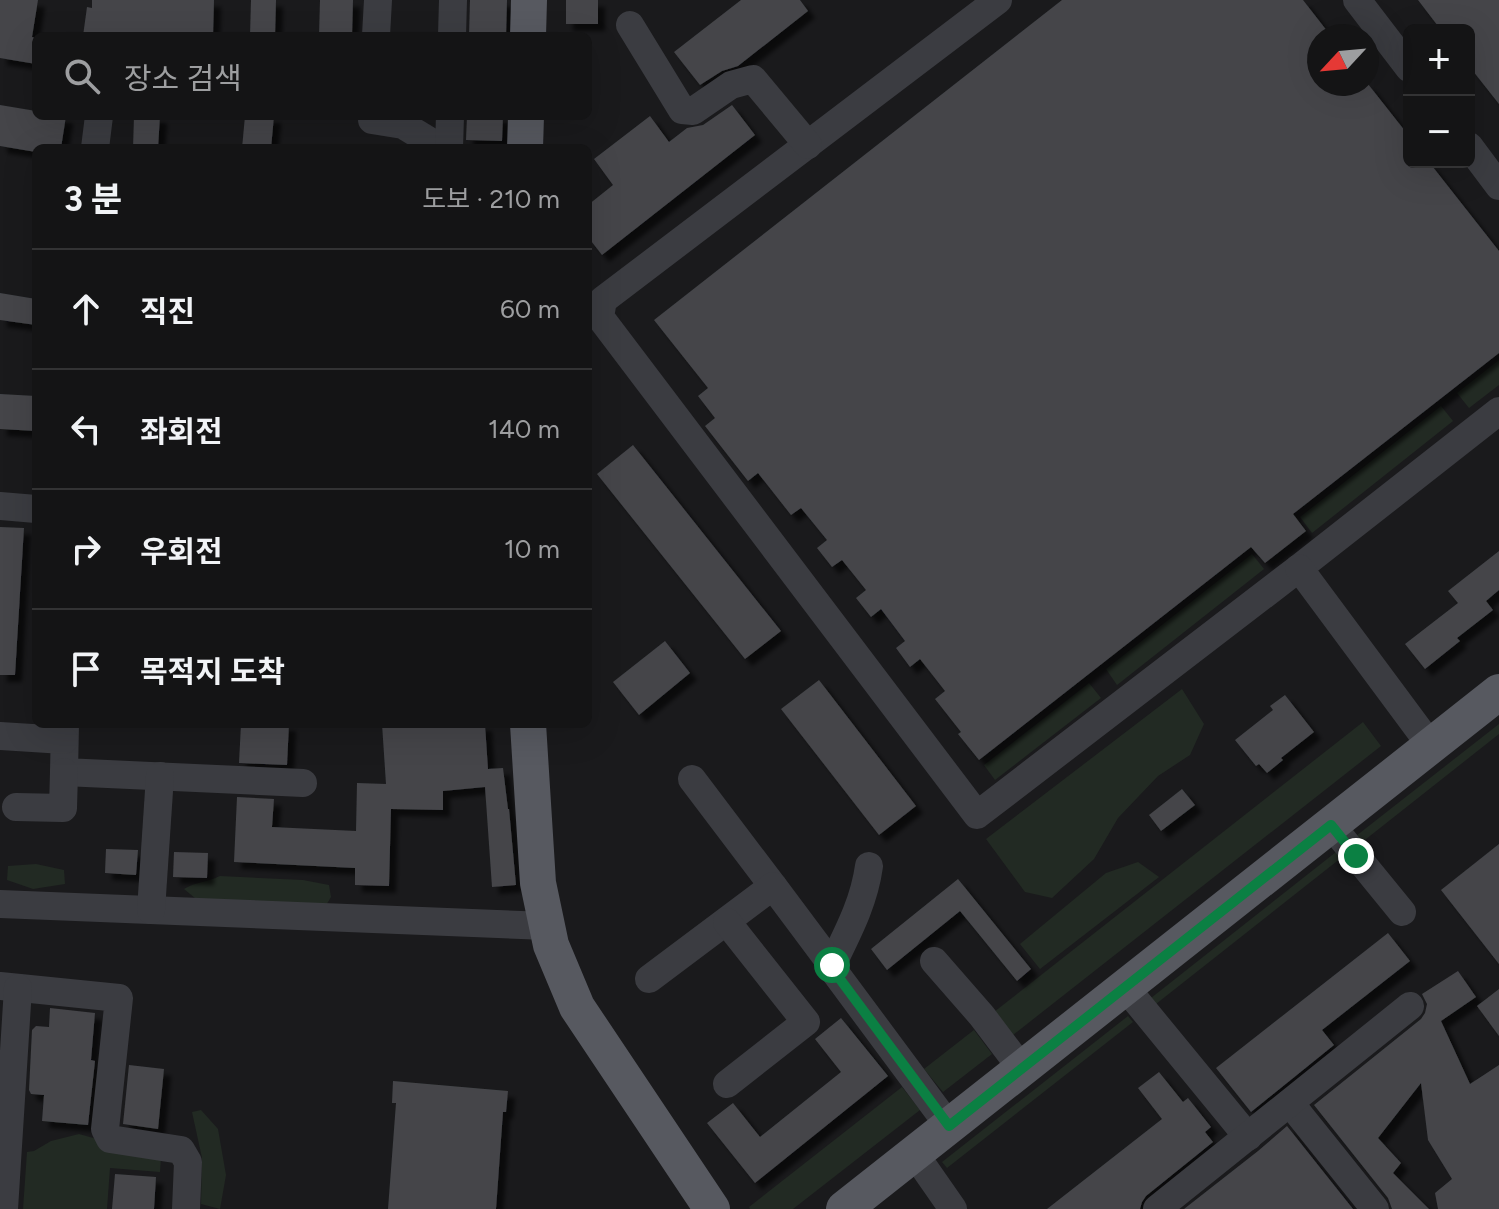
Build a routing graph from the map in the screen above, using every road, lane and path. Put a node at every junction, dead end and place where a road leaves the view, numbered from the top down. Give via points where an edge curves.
1 (378, 0) edge
2 (453, 0) edge
3 (529, 0) edge
4 (1357, 0) edge
5 (981, 5) edge
6 (630, 25) dead end
7 (376, 32) edge
8 (452, 32) edge
9 (528, 32) edge
10 (1403, 60) edge
11 (98, 120) edge
12 (372, 120) edge
13 (450, 120) edge
14 (526, 120) edge
15 (96, 144) edge
16 (434, 144) edge
17 (449, 144) edge
18 (525, 144) edge
19 (808, 145) junction
20 (1475, 154) edge
21 (1499, 186) edge
22 (1499, 411) edge
23 (0, 506) edge
24 (32, 509) edge
25 (1299, 568) junction
26 (1499, 692) edge
27 (528, 728) edge
28 (64, 732) edge
29 (0, 736) edge
30 (1431, 746) junction
31 (64, 772) junction
32 (160, 776) junction
33 (692, 779) dead end
34 (303, 783) dead end
35 (16, 807) dead end
36 (1331, 825) junction
37 (869, 866) dead end
38 (773, 886) junction
39 (0, 904) edge
40 (151, 910) junction
41 (1402, 912) dead end
42 (727, 922) junction
43 (547, 926) junction
44 (934, 961) dead end
45 (832, 965) junction
46 (649, 979) dead end
47 (9, 987) edge
48 (1125, 987) junction
49 (1410, 1006) dead end
50 (1022, 1069) junction
51 (727, 1084) dead end
52 (1290, 1103) junction
53 (949, 1126) junction
54 (4, 1131) edge
55 (1248, 1137) junction
56 (914, 1153) junction
57 (4, 1209) edge
58 (186, 1209) edge
59 (712, 1209) edge
60 (844, 1209) edge
61 (953, 1209) edge
62 (1157, 1209) edge
63 (1375, 1209) edge

1 - 7 street
2 - 8 street
3 - 9 main road
4 - 10 street
5 - 19 street
6 - 19 street via 682,110 693,111 731,85 753,79
11 - 15 street
12 - 16 street via 403,125
13 - 17 street
14 - 18 main road
19 - 25 street via 603,300 600,317 977,815
20 - 21 street
22 - 25 street
23 - 24 street
25 - 30 street
26 - 30 main road
27 - 43 main road via 538,883
28 - 29 street
28 - 31 street
30 - 36 main road
31 - 32 street
31 - 35 street via 63,808
32 - 34 street
32 - 40 street
33 - 38 street
36 - 41 street
36 - 48 main road
37 - 45 street via 866,888
38 - 42 street
38 - 45 street
39 - 40 street
40 - 43 street
42 - 46 street
42 - 51 street via 806,1022
43 - 59 main road via 577,1007
44 - 50 street
45 - 53 street
47 - 54 street
47 - 58 street via 119,998 105,1129 110,1139 181,1150 188,1162
48 - 50 main road
48 - 55 street
49 - 52 street
50 - 53 main road
52 - 55 street
52 - 63 street
53 - 56 main road
54 - 57 street
55 - 62 street
56 - 60 main road
56 - 61 street

